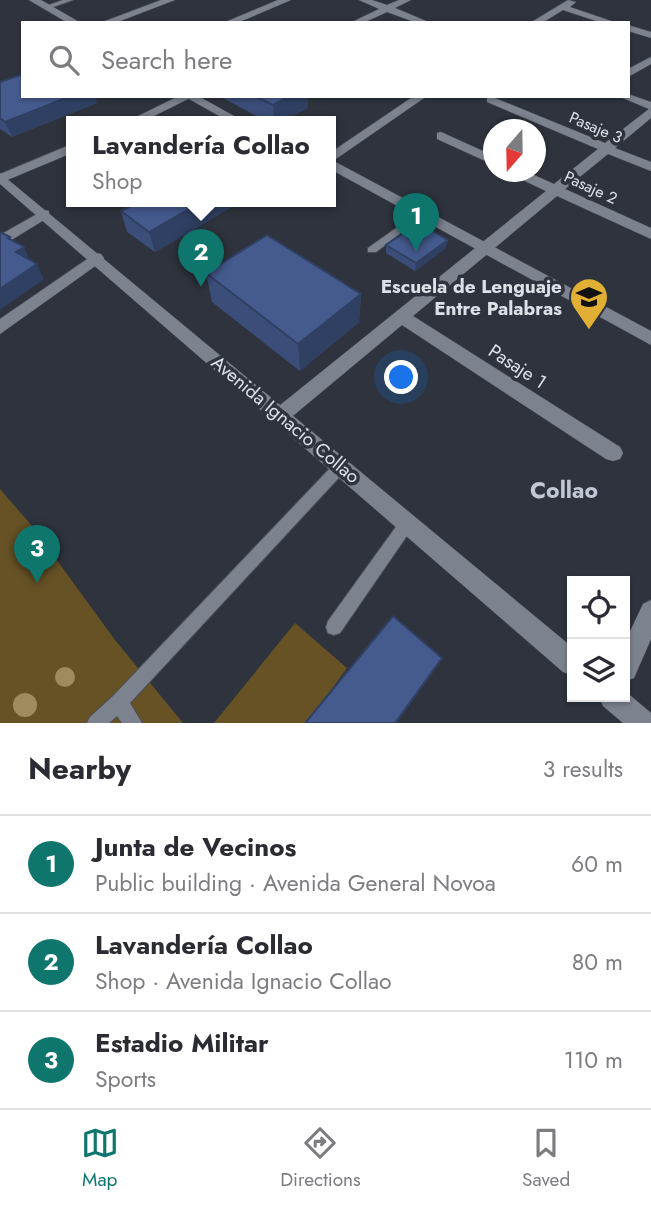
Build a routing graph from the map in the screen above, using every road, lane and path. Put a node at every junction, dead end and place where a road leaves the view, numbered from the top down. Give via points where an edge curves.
1 (34, 0) edge
2 (69, 0) edge
3 (170, 0) edge
4 (286, 0) edge
5 (365, 0) edge
6 (406, 0) edge
7 (573, 0) edge
8 (47, 7) junction
9 (562, 7) junction
10 (387, 8) junction
11 (72, 21) edge
12 (111, 21) edge
13 (233, 21) edge
14 (359, 21) edge
15 (421, 21) edge
16 (538, 21) edge
17 (606, 21) edge
18 (630, 29) edge
19 (651, 35) edge
20 (185, 98) edge
21 (193, 98) edge
22 (419, 98) edge
23 (630, 98) edge
24 (491, 100) dead end
25 (651, 106) edge
26 (651, 112) edge
27 (145, 116) edge
28 (227, 116) edge
29 (441, 136) dead end
30 (606, 148) junction
31 (66, 151) edge
32 (483, 156) edge
33 (336, 157) edge
34 (336, 164) edge
35 (651, 167) edge
36 (1, 178) edge
37 (539, 182) edge
38 (555, 189) junction
39 (423, 212) junction
40 (44, 214) junction
41 (651, 234) edge
42 (0, 242) edge
43 (484, 246) junction
44 (372, 250) dead end
45 (96, 258) junction
46 (400, 316) junction
47 (0, 328) edge
48 (651, 339) edge
49 (281, 415) junction
50 (613, 453) dead end
51 (341, 466) junction
52 (408, 522) junction
53 (651, 612) edge
54 (334, 627) dead end
55 (630, 657) edge
56 (567, 659) edge
57 (118, 702) junction
58 (618, 702) edge
59 (96, 723) edge
60 (133, 723) edge
61 (643, 723) edge

1 - 8 street
2 - 8 lane
3 - 12 street
4 - 13 street
5 - 10 street
6 - 10 street
7 - 9 street
8 - 11 street
9 - 16 street
9 - 17 street
10 - 14 street
10 - 15 street
18 - 19 street
20 - 27 street
21 - 28 street
22 - 33 street
23 - 25 street
24 - 30 street, Pasaje 3
26 - 30 street
29 - 32 street
30 - 35 street, Pasaje 3
30 - 38 street
31 - 36 street
34 - 39 street
36 - 40 street, Avenida Ignacio Collao
37 - 38 street, Pasaje 2
38 - 41 street, Pasaje 2
38 - 43 street
39 - 43 street
39 - 44 lane
40 - 42 street
40 - 45 street, Avenida Ignacio Collao
43 - 46 street
43 - 48 street
45 - 47 street
45 - 49 street, Avenida Ignacio Collao
46 - 49 street
46 - 50 street, Pasaje 1
49 - 51 street, Avenida Ignacio Collao
51 - 52 street, Avenida Ignacio Collao
51 - 57 lane
52 - 54 lane
52 - 56 street, Avenida Ignacio Collao
53 - 55 street
57 - 59 lane
57 - 60 lane
58 - 61 street

